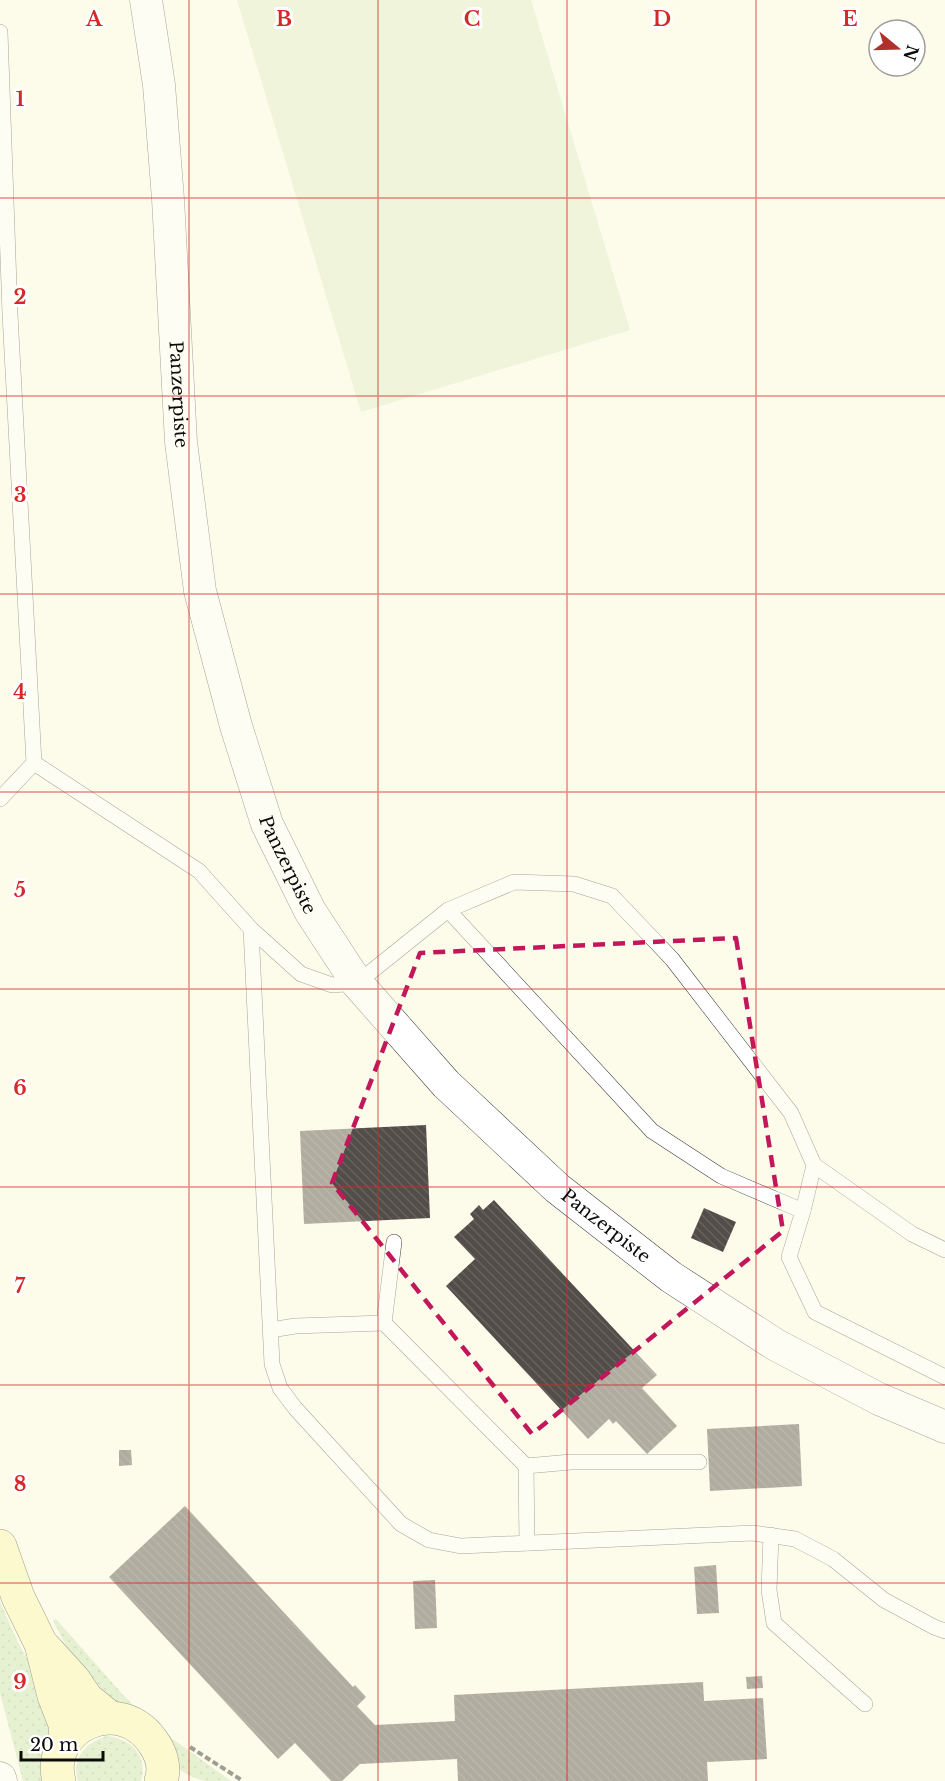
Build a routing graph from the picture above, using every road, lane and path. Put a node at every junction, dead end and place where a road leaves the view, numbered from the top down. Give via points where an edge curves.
1 (146, 0) edge
2 (0, 32) edge
3 (7, 391) edge
4 (34, 763) junction
5 (0, 799) edge
6 (448, 910) junction
7 (251, 929) junction
8 (357, 983) junction
9 (814, 1165) junction
10 (802, 1211) junction
11 (394, 1242) dead end
12 (945, 1250) edge
13 (384, 1323) junction
14 (271, 1330) junction
15 (945, 1377) edge
16 (945, 1427) edge
17 (699, 1462) dead end
18 (526, 1466) junction
19 (771, 1535) junction
20 (527, 1543) junction
21 (0, 1546) edge
22 (945, 1631) edge
23 (41, 1644) junction
24 (866, 1704) dead end
25 (109, 1717) junction
26 (66, 1742) junction
27 (173, 1767) edge
28 (59, 1781) edge
29 (243, 1781) edge

1 - 8 street, Panzerpiste via 166,165 181,442 200,591 267,824 310,911
2 - 3 lane
3 - 4 lane
4 - 5 lane
4 - 7 lane via 199,871
6 - 8 lane
6 - 9 lane via 514,882 574,884 612,896 672,960 791,1113
6 - 10 lane via 652,1131 721,1176
7 - 8 lane via 301,974 332,985
7 - 14 lane
8 - 16 street, Panzerpiste via 446,1084 557,1188 671,1277 776,1345 879,1399
9 - 10 lane
9 - 12 lane via 912,1234
10 - 15 lane via 789,1257 815,1312
11 - 13 lane
13 - 14 lane
13 - 18 lane
14 - 20 lane via 272,1364 280,1388 401,1524 429,1540 461,1546
17 - 18 lane
18 - 20 lane
19 - 20 lane
19 - 22 lane via 795,1539 833,1558 884,1600
19 - 24 lane via 769,1590 774,1623
21 - 23 main road via 18,1597
23 - 25 main road via 87,1699
23 - 26 main road via 65,1724
25 - 26 main road via 81,1727
25 - 27 main road via 127,1720 142,1729
26 - 28 main road via 59,1758
27 - 29 path

